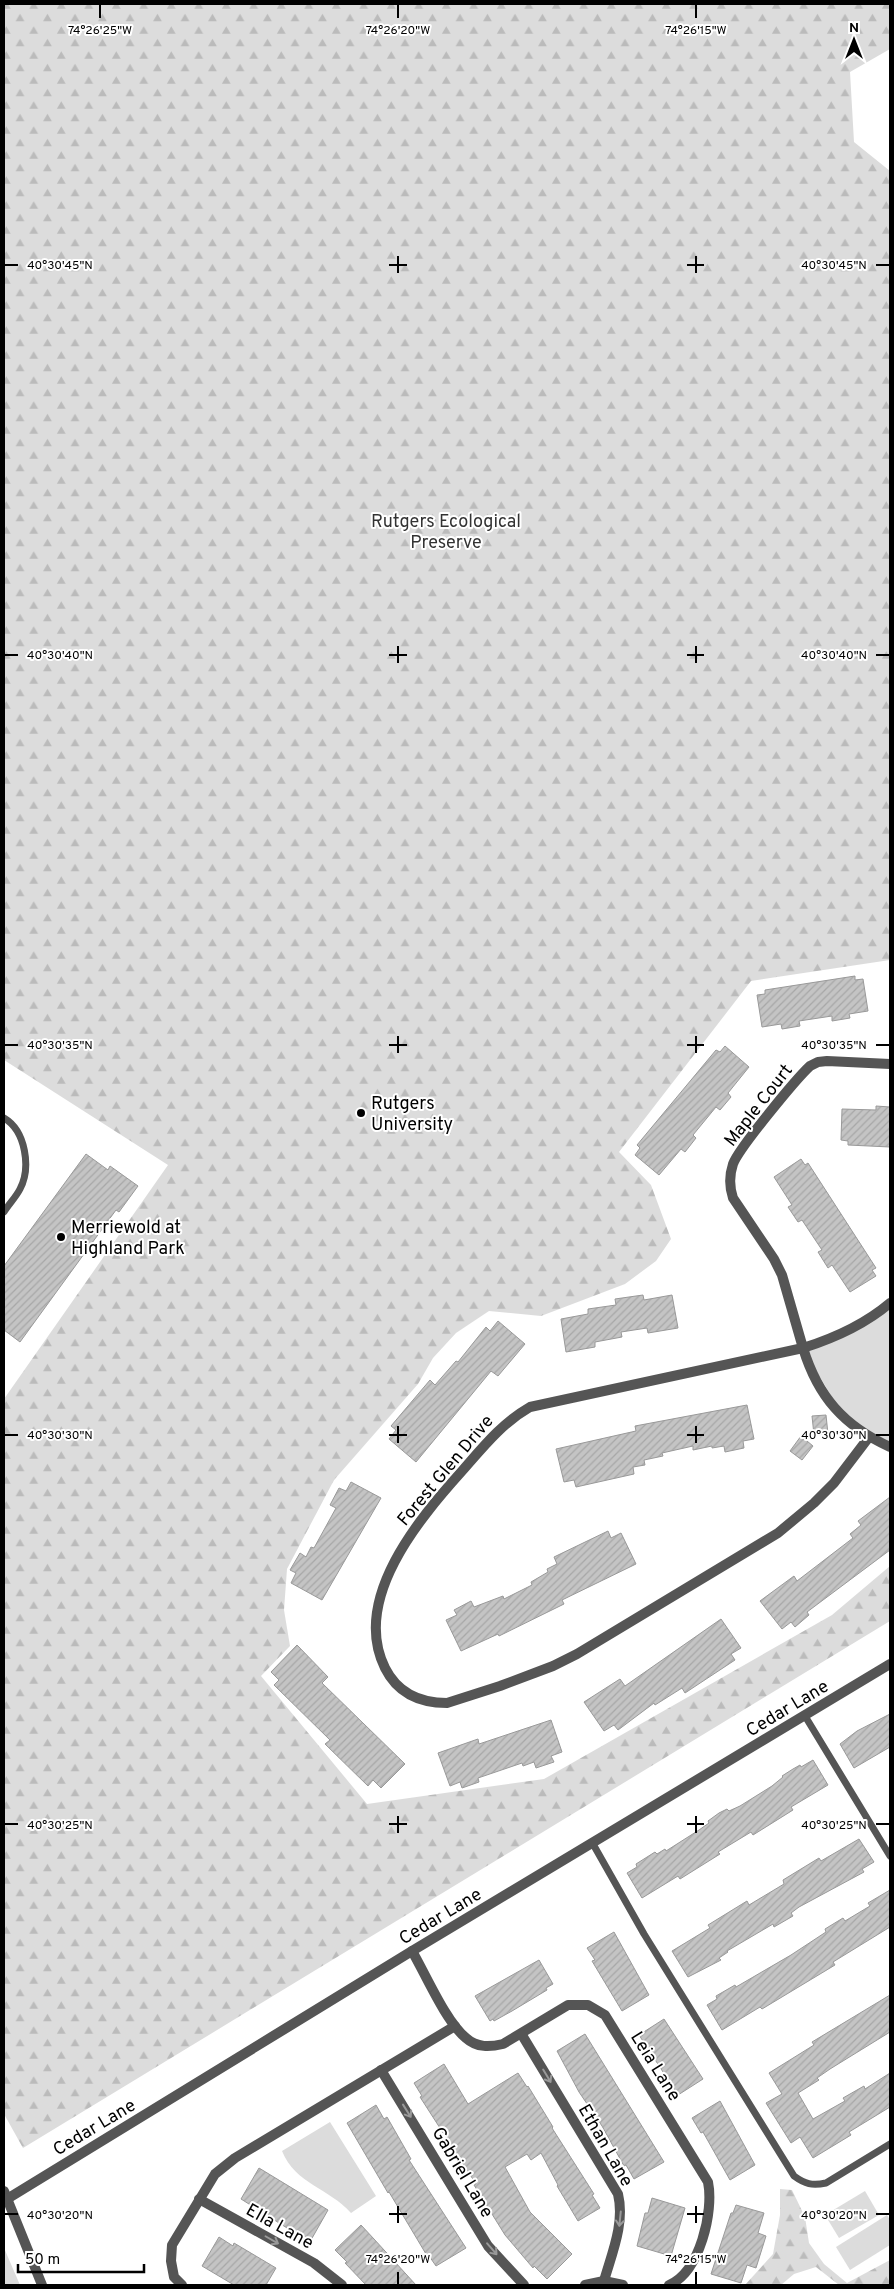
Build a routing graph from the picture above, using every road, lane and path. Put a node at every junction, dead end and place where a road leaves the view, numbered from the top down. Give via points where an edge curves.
1 (890, 1064) edge
2 (4, 1118) edge
3 (4, 1212) edge
4 (890, 1303) edge
5 (803, 1348) junction
6 (869, 1437) junction
7 (890, 1448) edge
8 (890, 1664) edge
9 (805, 1716) junction
10 (593, 1844) junction
11 (890, 1856) edge
12 (412, 1951) junction
13 (455, 2026) junction
14 (522, 2035) junction
15 (381, 2070) junction
16 (890, 2144) edge
17 (5, 2198) edge
18 (199, 2199) junction
19 (604, 2281) junction
20 (42, 2285) edge
21 (182, 2285) edge
22 (342, 2285) edge
23 (524, 2285) edge
24 (585, 2285) edge
25 (623, 2285) edge
26 (669, 2285) edge

1 - 5 street, Maple Court via 827,1061 810,1066 734,1163 729,1186 733,1198 782,1275
2 - 3 lane via 18,1132 24,1150 25,1170 20,1189
4 - 5 street, Forest Glen Drive via 850,1330
5 - 6 street via 808,1365 830,1402 846,1421
5 - 6 street, Forest Glen Drive via 534,1406 513,1416 421,1519 397,1558 382,1593 376,1628 381,1659 388,1673 409,1695 447,1703 553,1666 773,1537 834,1483
6 - 7 street
8 - 9 street, Cedar Lane
9 - 10 street, Cedar Lane
9 - 11 lane
10 - 12 street, Cedar Lane
10 - 16 lane via 649,1942 794,2176 804,2183 826,2183
12 - 13 street, Leia Lane
12 - 17 street, Cedar Lane
13 - 14 street, Leia Lane via 467,2039 491,2047
13 - 15 street
14 -> 19 street, Ethan Lane via 618,2194 620,2221
14 - 26 street, Leia Lane via 568,2006 582,2004 598,2009 605,2015 693,2156 708,2182 710,2209 698,2253 686,2272
15 - 18 street via 235,2158 216,2174
15 -> 23 street, Gabriel Lane via 488,2246
17 - 20 street
18 - 21 street via 172,2245 174,2277
18 -> 22 street, Ella Lane via 314,2263
19 - 24 street
19 - 25 street

